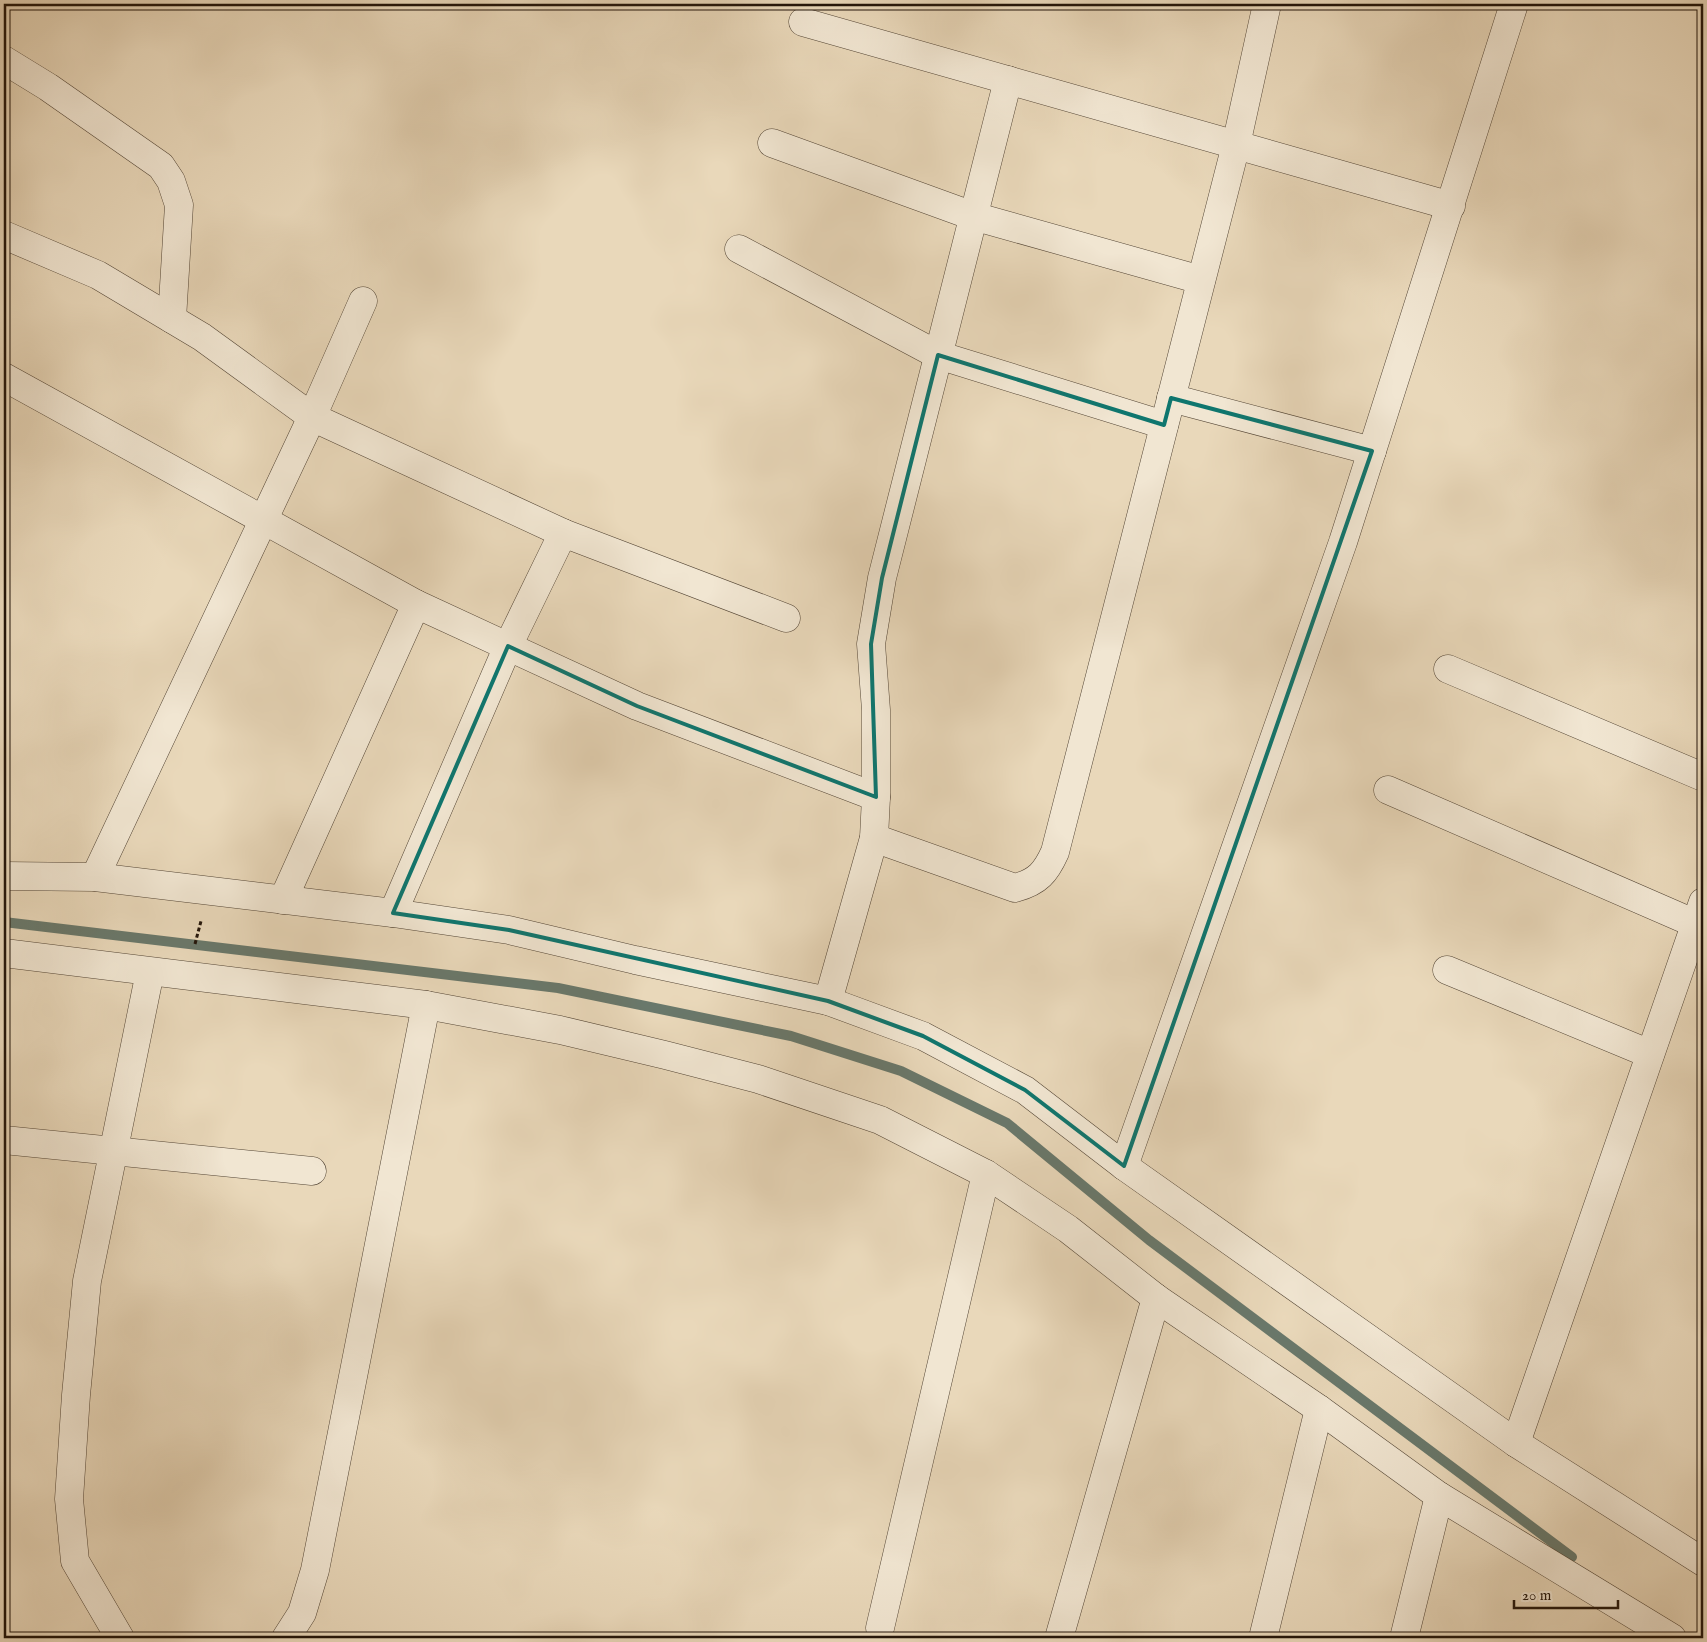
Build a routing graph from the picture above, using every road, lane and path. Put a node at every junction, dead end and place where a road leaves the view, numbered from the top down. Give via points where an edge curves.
1 (1267, 4) edge
2 (1514, 4) edge
3 (803, 22) dead end
4 (4, 60) edge
5 (1008, 80) junction
6 (772, 143) dead end
7 (1236, 145) junction
8 (1451, 206) junction
9 (973, 216) junction
10 (4, 235) edge
11 (739, 249) dead end
12 (1201, 280) junction
13 (363, 301) dead end
14 (172, 319) junction
15 (938, 355) junction
16 (4, 377) edge
17 (1171, 398) junction
18 (312, 417) junction
19 (1164, 425) junction
20 (1372, 451) junction
21 (262, 519) junction
22 (563, 534) junction
23 (416, 604) junction
24 (786, 618) dead end
25 (508, 646) junction
26 (1448, 669) dead end
27 (1703, 777) edge
28 (1388, 790) dead end
29 (876, 797) junction
30 (874, 838) junction
31 (4, 876) edge
32 (95, 877) junction
33 (283, 900) junction
34 (394, 913) junction
35 (1699, 913) edge
36 (203, 915) dead end
37 (194, 952) dead end
38 (4, 953) edge
39 (1446, 970) dead end
40 (150, 972) junction
41 (828, 1001) junction
42 (426, 1004) junction
43 (1650, 1054) junction
44 (4, 1140) edge
45 (114, 1151) junction
46 (1124, 1166) junction
47 (312, 1171) dead end
48 (986, 1174) junction
49 (1156, 1298) junction
50 (1319, 1409) junction
51 (1516, 1443) junction
52 (1439, 1496) junction
53 (1703, 1562) edge
54 (880, 1628) dead end
55 (120, 1638) edge
56 (286, 1638) edge
57 (1060, 1638) edge
58 (1263, 1638) edge
59 (1404, 1638) edge
60 (1672, 1638) edge

1 - 7 street
2 - 8 street
3 - 5 street
4 - 14 street via 160,166 171,181 179,205
5 - 7 street
5 - 9 street
6 - 9 street
7 - 8 street
7 - 12 street
8 - 20 street
9 - 12 street
9 - 15 street
10 - 14 street via 98,275
11 - 15 street
12 - 17 street
13 - 18 street
14 - 18 street via 202,336
15 - 19 street
15 - 29 street via 882,578 871,644 876,710
16 - 21 street
17 - 19 street
17 - 20 street
18 - 21 street
18 - 22 street
19 - 30 street via 1055,852 1048,866 1027,885 1015,888
20 - 46 street
21 - 23 street
21 - 32 street
22 - 24 street
22 - 25 street
23 - 25 street
23 - 33 street
25 - 29 street via 637,706
25 - 34 street
26 - 27 street
28 - 35 street
29 - 30 street
30 - 41 street
31 - 32 street
32 - 33 street
33 - 34 street
34 - 41 street via 509,930
35 - 43 street
36 - 37 path
38 - 40 street
39 - 43 street
40 - 42 street
40 - 45 street
41 - 46 street via 923,1036 1025,1090
42 - 48 street via 560,1030 758,1079 880,1120
42 - 56 street via 315,1570 302,1613
43 - 51 street
44 - 45 street
45 - 47 street
45 - 55 street via 87,1281 69,1499 75,1561
46 - 51 street
48 - 49 street via 1068,1229
48 - 54 street
49 - 50 street
49 - 57 street
50 - 52 street
50 - 58 street
51 - 53 street
52 - 59 street
52 - 60 street

